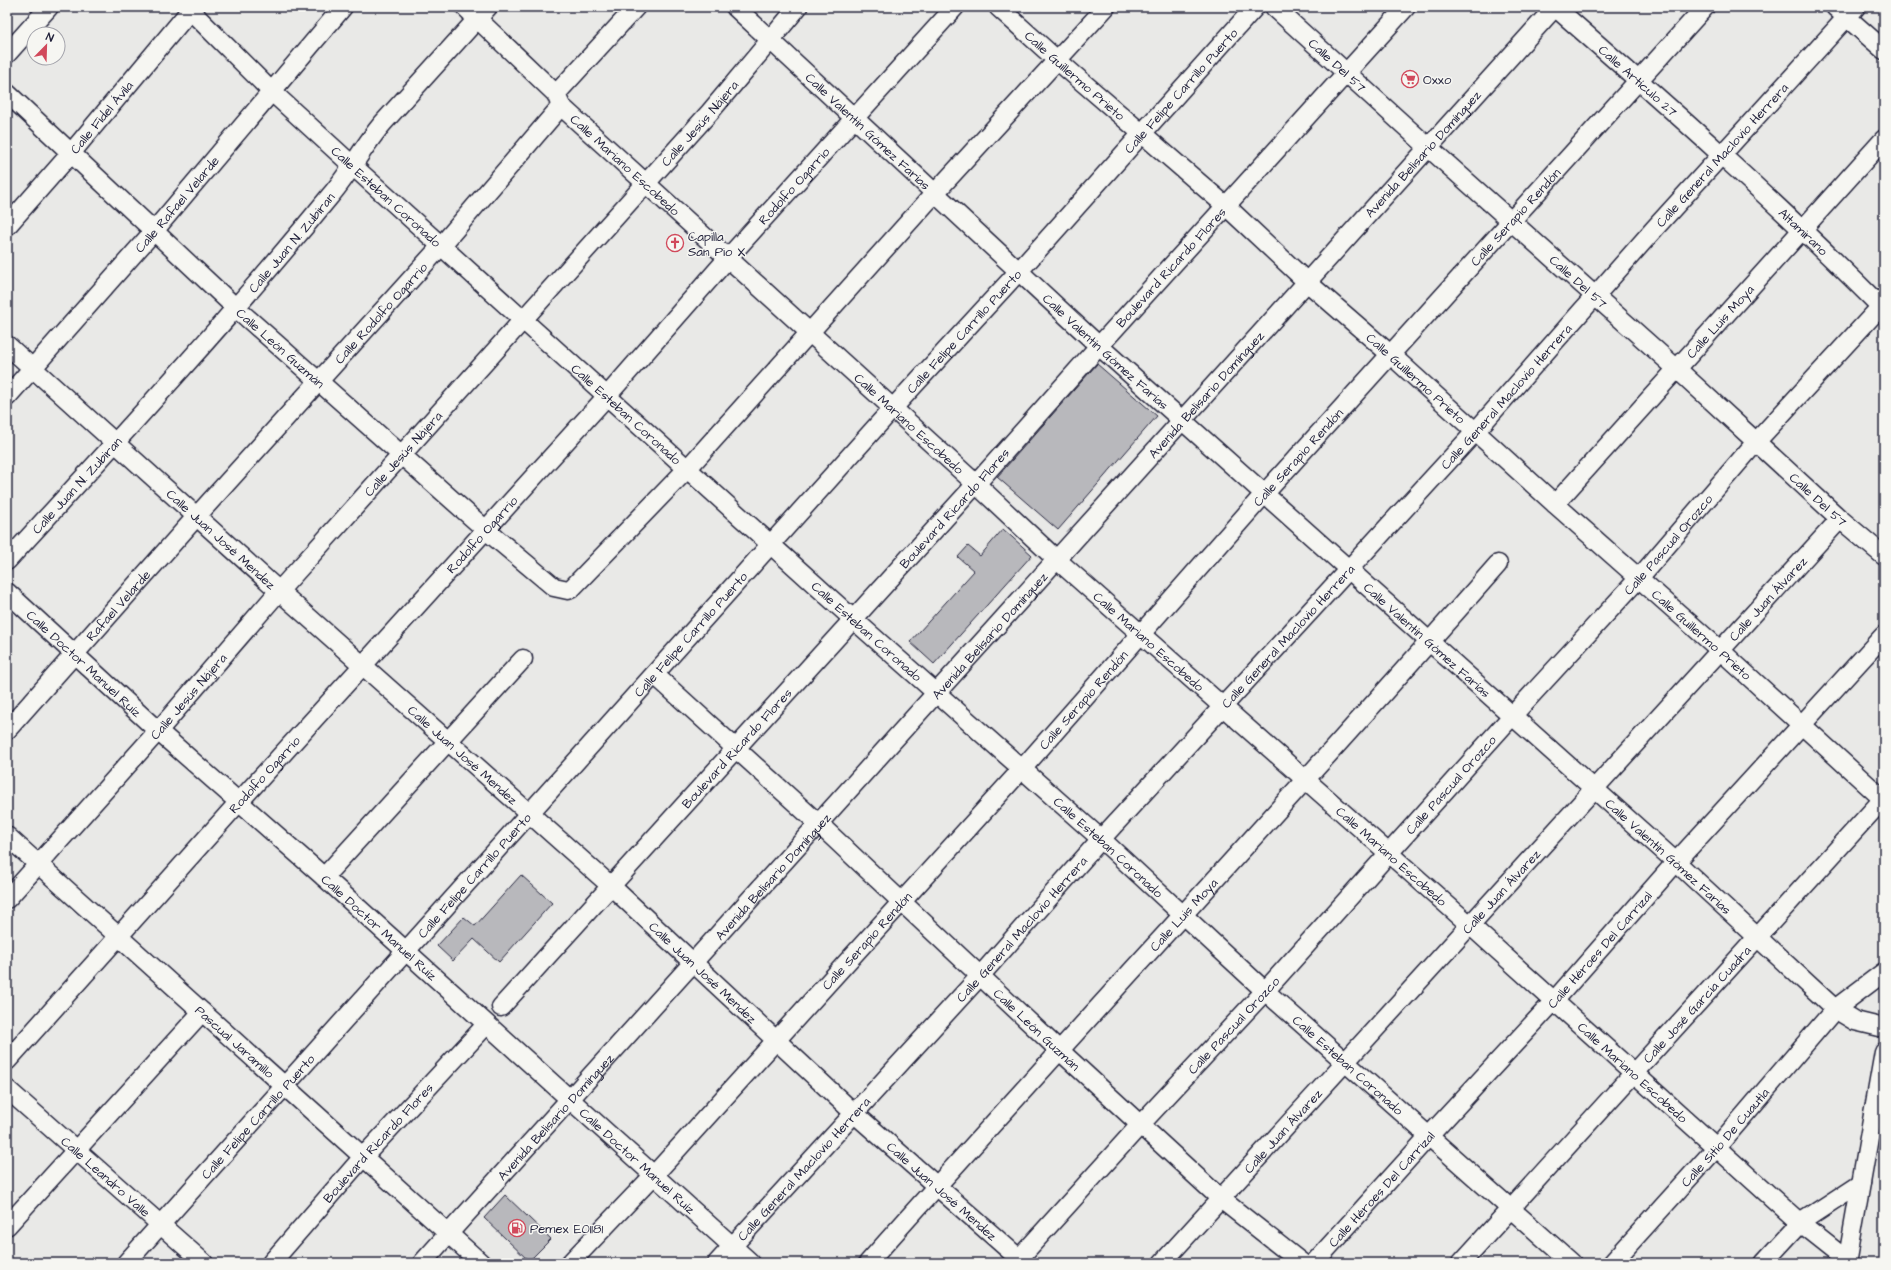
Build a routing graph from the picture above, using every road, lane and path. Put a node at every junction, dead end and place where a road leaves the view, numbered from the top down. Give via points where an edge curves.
1 (49, 7) edge
2 (343, 7) edge
3 (636, 7) edge
4 (735, 7) edge
5 (798, 7) edge
6 (955, 7) edge
7 (998, 7) edge
8 (1106, 7) edge
9 (1255, 7) edge
10 (1274, 7) edge
11 (1406, 7) edge
12 (1555, 7) edge
13 (1705, 7) edge
14 (190, 8) edge
15 (1846, 10) edge
16 (477, 11) edge
17 (770, 40) junction
18 (1884, 50) edge
19 (7, 54) edge
20 (1058, 61) junction
21 (1346, 72) junction
22 (1639, 80) junction
23 (271, 91) junction
24 (7, 93) edge
25 (558, 100) junction
26 (855, 120) junction
27 (1141, 133) junction
28 (1884, 139) edge
29 (1428, 147) junction
30 (72, 152) junction
31 (1721, 156) junction
32 (353, 166) junction
33 (646, 183) junction
34 (934, 194) junction
35 (1226, 206) junction
36 (1511, 221) junction
37 (7, 226) edge
38 (1803, 230) junction
39 (154, 231) junction
40 (441, 246) junction
41 (728, 258) junction
42 (1019, 271) junction
43 (1307, 282) junction
44 (1594, 296) junction
45 (1883, 307) edge
46 (236, 308) junction
47 (524, 320) junction
48 (811, 333) junction
49 (7, 345) edge
50 (1099, 346) junction
51 (1390, 354) junction
52 (32, 368) junction
53 (1677, 369) junction
54 (318, 381) junction
55 (607, 396) junction
56 (7, 397) edge
57 (893, 408) junction
58 (1183, 421) junction
59 (1475, 432) junction
60 (1756, 442) junction
61 (115, 443) junction
62 (402, 454) junction
63 (688, 468) junction
64 (976, 484) junction
65 (1265, 494) junction
66 (1555, 504) junction
67 (196, 517) junction
68 (1840, 519) junction
69 (486, 530) junction
70 (771, 544) junction
71 (1884, 556) edge
72 (1056, 560) junction
73 (7, 561) edge
74 (1498, 564) dead end
75 (1349, 569) junction
76 (1639, 578) junction
77 (279, 591) junction
78 (7, 592) edge
79 (853, 619) junction
80 (1140, 634) junction
81 (1884, 635) edge
82 (1430, 641) junction
83 (1721, 651) junction
84 (74, 654) junction
85 (523, 659) dead end
86 (364, 666) junction
87 (655, 675) junction
88 (938, 693) junction
89 (1224, 706) junction
90 (1512, 716) junction
91 (1802, 724) junction
92 (7, 730) edge
93 (158, 731) junction
94 (447, 741) junction
95 (736, 748) junction
96 (1022, 769) junction
97 (1305, 779) junction
98 (1593, 789) junction
99 (1883, 799) edge
100 (238, 803) junction
101 (529, 814) junction
102 (820, 825) junction
103 (7, 836) edge
104 (1101, 839) junction
105 (1388, 854) junction
106 (1676, 862) junction
107 (38, 864) junction
108 (324, 877) junction
109 (611, 886) junction
110 (7, 899) edge
111 (901, 901) junction
112 (1184, 915) junction
113 (1471, 926) junction
114 (117, 936) junction
115 (1756, 937) junction
116 (406, 951) junction
117 (693, 964) junction
118 (1884, 972) edge
119 (980, 976) junction
120 (1265, 991) junction
121 (1554, 1001) junction
122 (501, 1007) dead end
123 (1835, 1010) junction
124 (202, 1012) junction
125 (486, 1024) junction
126 (1884, 1028) edge
127 (775, 1041) junction
128 (1059, 1050) junction
129 (1884, 1052) edge
130 (7, 1061) edge
131 (1346, 1063) junction
132 (1633, 1074) junction
133 (285, 1086) junction
134 (7, 1089) edge
135 (572, 1100) junction
136 (1879, 1112) edge
137 (855, 1114) junction
138 (1140, 1125) junction
139 (1428, 1136) junction
140 (1716, 1148) junction
141 (76, 1150) junction
142 (364, 1157) junction
143 (654, 1175) junction
144 (1861, 1183) junction
145 (936, 1186) junction
146 (1221, 1199) junction
147 (1512, 1208) junction
148 (1800, 1223) junction
149 (160, 1224) junction
150 (7, 1226) edge
151 (448, 1234) junction
152 (732, 1246) junction
153 (1019, 1261) edge
154 (1848, 1262) edge
155 (126, 1263) edge
156 (204, 1263) edge
157 (271, 1263) edge
158 (422, 1263) edge
159 (481, 1263) edge
160 (570, 1263) edge
161 (717, 1263) edge
162 (751, 1263) edge
163 (868, 1263) edge
164 (1162, 1263) edge
165 (1302, 1263) edge
166 (1314, 1263) edge
167 (1461, 1263) edge
168 (1572, 1263) edge
169 (1612, 1263) edge
170 (1763, 1263) edge

1 - 19 street
2 - 23 street, Calle Rafael Velarde
3 - 25 street, Calle Rodolfo Ogarrio
4 - 17 street, Calle Valentín Gómez Farías
5 - 17 street, Calle Jesús Nájera
6 - 26 street, Rodolfo Ogarrio
7 - 20 street, Calle Guillermo Prieto
8 - 20 street
9 - 27 street, Calle Felipe Carrillo Puerto
10 - 21 street, Calle Del 57
11 - 21 street, Boulevard Ricardo Flores
12 - 22 street, Calle Artículo 27
12 - 29 street, Avenida Belisario Domínguez
13 - 22 street, Calle Serapio Rendón
14 - 23 street, Calle Esteban Coronado
14 - 30 street, Calle Fidel Ávila
15 - 18 street
15 - 31 street, Calle General Maclovio Herrera
16 - 25 street, Calle Mariano Escobedo
16 - 32 street, Calle Juan N. Zubiran via 368,141
17 - 26 street, Calle Valentín Gómez Farías
17 - 33 street, Calle Jesús Nájera
20 - 27 street, Calle Guillermo Prieto
20 - 34 street
21 - 29 street, Calle Del 57
21 - 35 street, Boulevard Ricardo Flores
22 - 31 street, Calle Artículo 27
22 - 36 street, Calle Serapio Rendón
23 - 32 street, Calle Esteban Coronado
23 - 39 street, Calle Rafael Velarde
24 - 30 street, Calle León Guzmán
25 - 33 street, Calle Mariano Escobedo
25 - 40 street, Calle Rodolfo Ogarrio
26 - 34 street, Calle Valentín Gómez Farías
26 - 41 street, Rodolfo Ogarrio
27 - 35 street, Calle Guillermo Prieto
27 - 42 street, Calle Felipe Carrillo Puerto
28 - 38 street, Calle Luis Moya
29 - 36 street, Calle Del 57
29 - 43 street, Avenida Belisario Domínguez
30 - 37 street, Calle Fidel Ávila
30 - 39 street, Calle León Guzmán
31 - 38 street, Altamirano
31 - 44 street, Calle General Maclovio Herrera
32 - 40 street, Calle Esteban Coronado
32 - 46 street, Calle Juan N. Zubiran via 331,196
33 - 41 street, Calle Mariano Escobedo
33 - 47 street, Calle Jesús Nájera
34 - 42 street, Calle Valentín Gómez Farías
34 - 48 street
35 - 43 street, Calle Guillermo Prieto
35 - 50 street, Boulevard Ricardo Flores
36 - 44 street, Calle Del 57
36 - 51 street, Calle Serapio Rendón
38 - 45 street, Altamirano
38 - 53 street, Calle Luis Moya
39 - 46 street, Calle León Guzmán
39 - 52 street, Calle Rafael Velarde
40 - 47 street, Calle Esteban Coronado
40 - 54 street, Calle Rodolfo Ogarrio
41 - 48 street, Calle Mariano Escobedo
41 - 55 street, Rodolfo Ogarrio
42 - 50 street, Calle Valentín Gómez Farías
42 - 57 street, Calle Felipe Carrillo Puerto
43 - 51 street, Calle Guillermo Prieto
43 - 58 street, Avenida Belisario Domínguez
44 - 53 street, Calle Del 57
44 - 59 street, Calle General Maclovio Herrera
45 - 60 street, Calle Pascual Orozco
46 - 54 street, Calle León Guzmán
46 - 61 street, Calle Juan N. Zubiran
47 - 55 street, Calle Esteban Coronado
47 - 62 street, Calle Jesús Nájera
48 - 57 street, Calle Mariano Escobedo
48 - 63 street
49 - 52 street, Calle Juan José Mendez
50 - 58 street, Calle Valentín Gómez Farías
50 - 64 street, Boulevard Ricardo Flores
51 - 59 street, Calle Guillermo Prieto
51 - 65 street, Calle Serapio Rendón
52 - 56 street, Calle Rafael Velarde
52 - 61 street, Calle Juan José Mendez
53 - 60 street, Calle Del 57
53 - 66 street, Calle Luis Moya
54 - 62 street, Calle León Guzmán
54 - 67 street, Calle Rodolfo Ogarrio
55 - 63 street, Calle Esteban Coronado
55 - 69 street, Rodolfo Ogarrio
57 - 64 street, Calle Mariano Escobedo
57 - 70 street, Calle Felipe Carrillo Puerto
58 - 65 street, Calle Valentín Gómez Farías
58 - 72 street, Avenida Belisario Domínguez
59 - 66 street, Calle Guillermo Prieto
59 - 75 street, Calle General Maclovio Herrera
60 - 68 street, Calle Del 57
60 - 76 street, Calle Pascual Orozco
61 - 67 street, Calle Juan José Mendez
61 - 73 street, Calle Juan N. Zubiran
62 - 69 street, Calle León Guzmán
62 - 77 street, Calle Jesús Nájera
63 - 69 street, Calle León Guzmán via 572,588 564,590 554,587
63 - 70 street, Calle Esteban Coronado
64 - 72 street, Calle Mariano Escobedo
64 - 79 street, Boulevard Ricardo Flores
65 - 75 street, Calle Valentín Gómez Farías
65 - 80 street, Calle Serapio Rendón
66 - 76 street, Calle Guillermo Prieto
67 - 77 street, Calle Juan José Mendez
67 - 84 street, Rafael Velarde
68 - 71 street, Calle Del 57
68 - 83 street, Calle Juan Álvarez
69 - 86 street, Rodolfo Ogarrio
70 - 79 street, Calle Esteban Coronado
70 - 87 street, Calle Felipe Carrillo Puerto
72 - 80 street, Calle Mariano Escobedo
72 - 88 street, Avenida Belisario Domínguez
74 - 82 street, Calle Luis Moya
75 - 82 street, Calle Valentín Gómez Farías
75 - 89 street, Calle General Maclovio Herrera
76 - 83 street, Calle Guillermo Prieto
76 - 90 street, Calle Pascual Orozco
77 - 86 street, Calle Juan José Mendez
77 - 93 street, Calle Jesús Nájera
78 - 84 street, Calle Doctor Manuel Ruíz
79 - 88 street, Calle Esteban Coronado
79 - 95 street, Boulevard Ricardo Flores
80 - 89 street, Calle Mariano Escobedo
80 - 96 street, Calle Serapio Rendón
81 - 91 street, Calle Héroes Del Carrizal
82 - 90 street, Calle Valentín Gómez Farías
82 - 97 street, Calle Luis Moya
83 - 91 street, Calle Guillermo Prieto
83 - 98 street, Calle Juan Álvarez
84 - 92 street, Rafael Velarde
84 - 93 street, Calle Doctor Manuel Ruíz
85 - 94 street
86 - 94 street, Calle Juan José Mendez
86 - 100 street, Rodolfo Ogarrio
87 - 95 street, Calle León Guzmán
87 - 101 street, Calle Felipe Carrillo Puerto
88 - 96 street, Calle Esteban Coronado
88 - 102 street, Avenida Belisario Domínguez
89 - 97 street, Calle Mariano Escobedo
89 - 104 street, Calle General Maclovio Herrera
90 - 98 street, Calle Valentín Gómez Farías
90 - 105 street, Calle Pascual Orozco
91 - 99 street, Calle Guillermo Prieto
91 - 106 street, Calle Héroes Del Carrizal
93 - 100 street, Calle Doctor Manuel Ruíz
93 - 107 street, Calle Jesús Nájera
94 - 101 street, Calle Juan José Mendez
94 - 108 street
95 - 102 street, Calle León Guzmán
95 - 109 street, Boulevard Ricardo Flores
96 - 104 street, Calle Esteban Coronado
96 - 111 street, Calle Serapio Rendón
97 - 105 street, Calle Mariano Escobedo
97 - 112 street, Calle Luis Moya
98 - 106 street, Calle Valentín Gómez Farías
98 - 113 street, Calle Juan Álvarez
99 - 115 street, Calle José García Cuadra
100 - 108 street, Calle Doctor Manuel Ruíz
100 - 114 street, Rodolfo Ogarrio
101 - 109 street, Calle Juan José Mendez
101 - 116 street, Calle Felipe Carrillo Puerto
102 - 111 street, Calle León Guzmán
102 - 117 street, Avenida Belisario Domínguez
103 - 107 street, Pascual Jaramillo
104 - 112 street, Calle Esteban Coronado
104 - 119 street, Calle General Maclovio Herrera
105 - 113 street, Calle Mariano Escobedo
105 - 120 street, Calle Pascual Orozco
106 - 115 street, Calle Valentín Gómez Farías
106 - 121 street, Calle Héroes Del Carrizal
107 - 110 street, Calle Jesús Nájera
107 - 114 street, Pascual Jaramillo
108 - 116 street, Calle Doctor Manuel Ruíz
109 - 117 street, Calle Juan José Mendez
109 - 122 street, Boulevard Ricardo Flores
111 - 119 street, Calle León Guzmán
111 - 127 street, Calle Serapio Rendón
112 - 120 street, Calle Esteban Coronado
112 - 128 street, Calle Luis Moya
113 - 121 street, Calle Mariano Escobedo
113 - 131 street, Calle Juan Álvarez
114 - 124 street, Pascual Jaramillo
114 - 130 street, Rodolfo Ogarrio
115 - 123 street, Calle Valentín Gómez Farías
115 - 132 street, Calle José García Cuadra
116 - 125 street, Calle Doctor Manuel Ruíz
116 - 133 street, Calle Felipe Carrillo Puerto
117 - 127 street, Calle Juan José Mendez
117 - 135 street, Avenida Belisario Domínguez
118 - 123 street, Calle Sitio De Cuautla
119 - 128 street, Calle León Guzmán
119 - 137 street, Calle General Maclovio Herrera
120 - 131 street, Calle Esteban Coronado
120 - 138 street, Calle Pascual Orozco
121 - 132 street, Calle Mariano Escobedo
121 - 139 street, Calle Héroes Del Carrizal
123 - 126 street, Calle Valentín Gómez Farías via 1855,1021
123 - 140 street, Calle Sitio De Cuautla
124 - 133 street, Pascual Jaramillo
124 - 141 street
125 - 135 street, Calle Doctor Manuel Ruíz
125 - 142 street, Boulevard Ricardo Flores
127 - 137 street, Calle Juan José Mendez
127 - 143 street, Calle Serapio Rendón
128 - 138 street, Calle León Guzmán
128 - 145 street, Calle Luis Moya
129 - 136 street
131 - 139 street, Calle Esteban Coronado
131 - 146 street, Calle Juan Álvarez
132 - 140 street, Calle Mariano Escobedo
132 - 147 street, Calle José García Cuadra
133 - 142 street, Pascual Jaramillo
133 - 149 street, Calle Felipe Carrillo Puerto
134 - 141 street, Calle Leandro Valle
135 - 143 street, Calle Doctor Manuel Ruíz
135 - 151 street, Avenida Belisario Domínguez
136 - 144 street
137 - 145 street, Calle Juan José Mendez
137 - 152 street, Calle General Maclovio Herrera
138 - 146 street, Calle León Guzmán
138 - 153 street, Calle Pascual Orozco
139 - 147 street, Calle Esteban Coronado
139 - 166 street, Calle Héroes Del Carrizal
140 - 148 street, Calle Mariano Escobedo
140 - 169 street, Calle Sitio De Cuautla
141 - 149 street, Calle Leandro Valle
141 - 150 street
142 - 151 street, Pascual Jaramillo
142 - 157 street, Boulevard Ricardo Flores
143 - 152 street, Calle Doctor Manuel Ruíz
143 - 160 street, Calle Serapio Rendón
144 - 148 street
144 - 154 street
145 - 153 street, Calle Juan José Mendez
145 - 163 street, Calle Luis Moya
146 - 164 street, Calle Juan Álvarez
146 - 165 street, Calle León Guzmán
147 - 167 street, Calle José García Cuadra
147 - 168 street, Calle Esteban Coronado
148 - 154 street, Calle Mariano Escobedo
148 - 170 street
149 - 155 street, Calle Felipe Carrillo Puerto
149 - 156 street, Calle Leandro Valle
151 - 158 street, Avenida Belisario Domínguez
151 - 159 street, Pascual Jaramillo
152 - 161 street, Calle General Maclovio Herrera
152 - 162 street, Calle Doctor Manuel Ruíz

